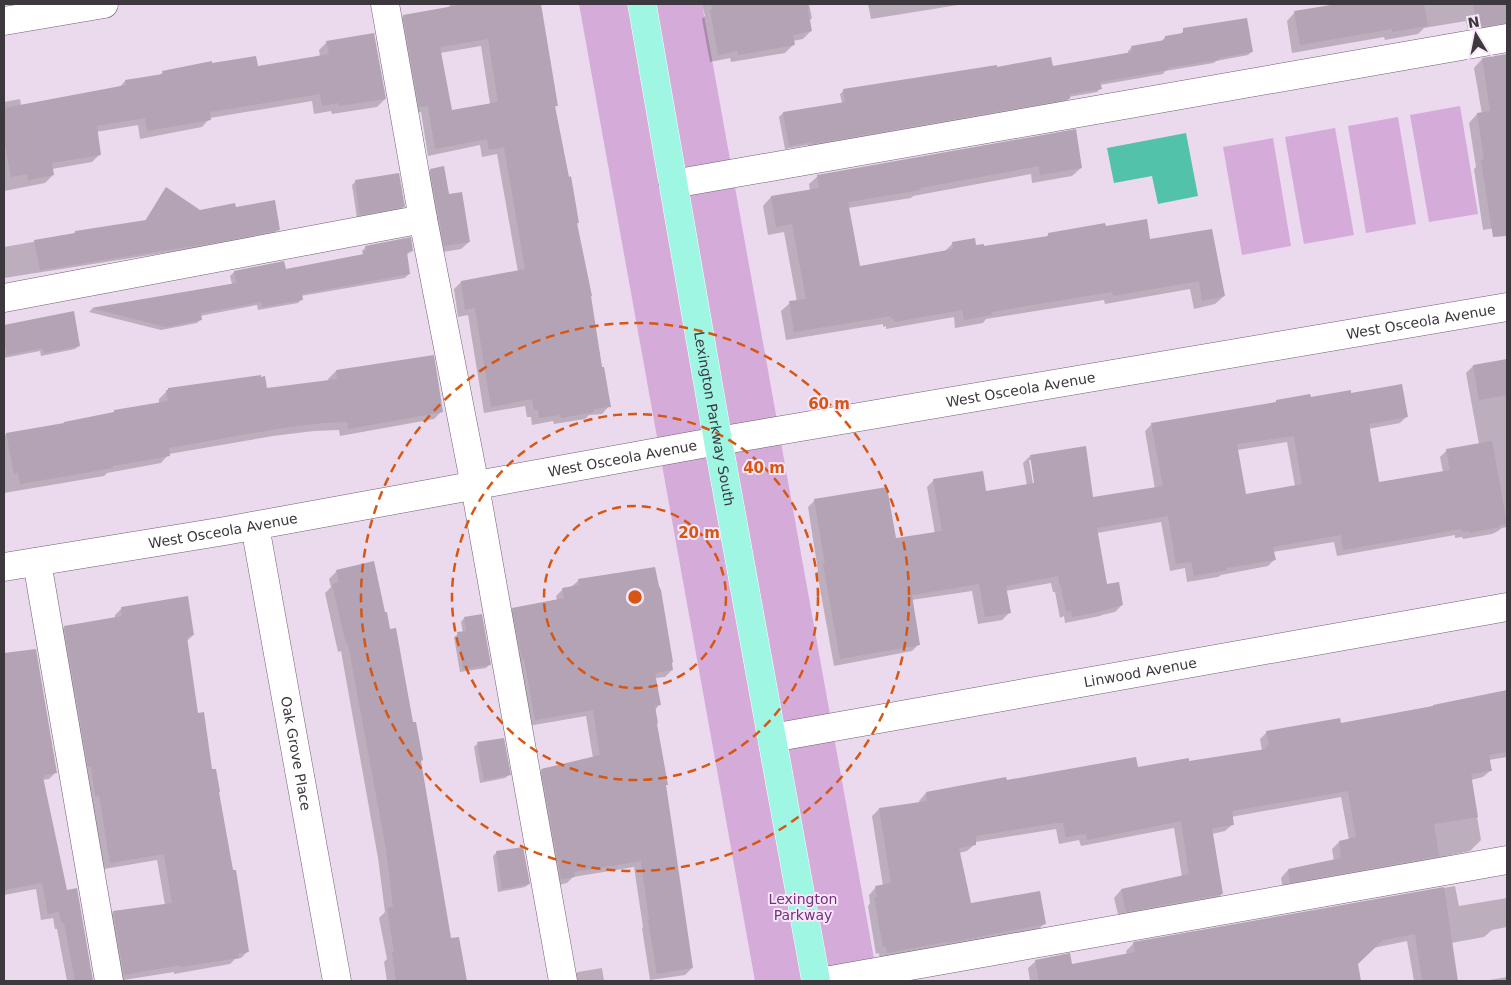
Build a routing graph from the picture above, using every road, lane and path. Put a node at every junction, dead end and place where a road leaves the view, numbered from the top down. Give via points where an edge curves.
1 (104, 4) edge
2 (385, 4) edge
3 (642, 4) edge
4 (4, 21) edge
5 (1507, 38) edge
6 (673, 184) junction
7 (423, 219) junction
8 (4, 298) edge
9 (1507, 308) edge
10 (718, 441) junction
11 (475, 486) junction
12 (255, 526) junction
13 (37, 562) junction
14 (4, 567) edge
15 (1507, 606) edge
16 (772, 738) junction
17 (1507, 860) edge
18 (109, 981) edge
19 (337, 981) edge
20 (563, 981) edge
21 (816, 981) edge
22 (825, 981) edge

1 - 4 street
2 - 7 street
3 - 6 main road, Lexington Parkway South
5 - 6 street
6 - 10 main road, Lexington Parkway South
7 - 8 street
7 - 11 street
9 - 10 street, West Osceola Avenue
10 - 11 street, West Osceola Avenue
10 - 16 main road, Lexington Parkway South
11 - 12 street, West Osceola Avenue
11 - 20 street
12 - 13 street, West Osceola Avenue
12 - 19 street, Oak Grove Place
13 - 14 street, West Osceola Avenue
13 - 18 street
15 - 16 street, Linwood Avenue
16 - 21 main road, Lexington Parkway South
17 - 22 street

